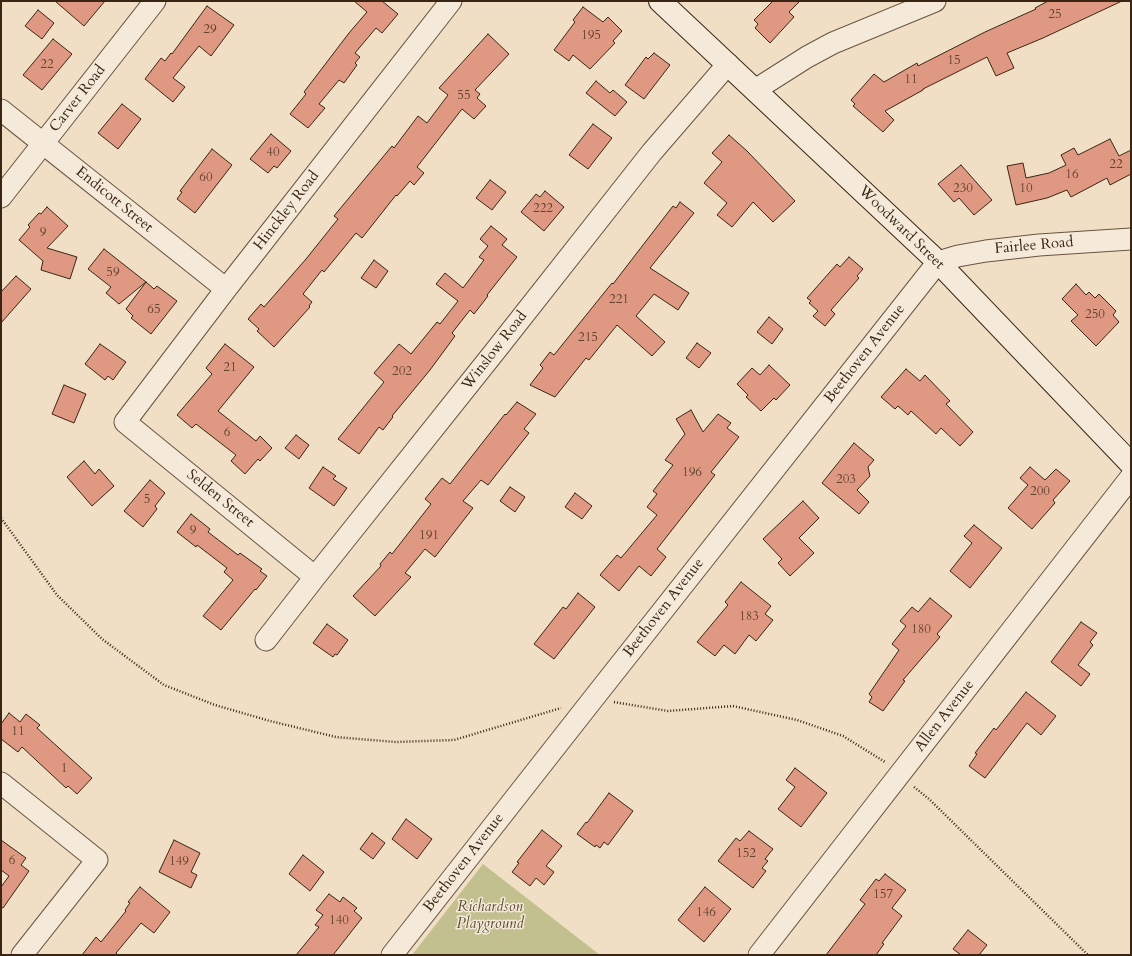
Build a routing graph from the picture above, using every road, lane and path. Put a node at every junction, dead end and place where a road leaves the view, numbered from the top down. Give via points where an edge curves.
1 (155, 1) edge
2 (451, 1) edge
3 (660, 1) edge
4 (935, 1) edge
5 (728, 64) junction
6 (755, 90) junction
7 (1, 110) edge
8 (43, 144) junction
9 (1, 196) edge
10 (1131, 239) edge
11 (938, 262) junction
12 (226, 289) junction
13 (125, 422) joint
14 (1131, 464) edge
15 (1131, 477) edge
16 (315, 577) junction
17 (266, 640) dead end
18 (1, 783) edge
19 (22, 955) edge
20 (392, 955) edge
21 (759, 955) edge

1 - 8 street, Carver Road
2 - 12 street, Hinckley Road
3 - 5 street, Woodward Street
4 - 6 street via 833,43
5 - 6 street, Woodward Street
5 - 16 street, Winslow Road via 652,152
6 - 11 street, Woodward Street
7 - 8 street, Endicott Street
8 - 9 street, Carver Road
8 - 12 street, Endicott Street
10 - 11 street, Fairlee Road via 986,250
11 - 14 street, Woodward Street
11 - 20 street, Beethoven Avenue
12 - 13 street, Hinckley Road
13 - 16 street, Selden Street
15 - 21 street, Allen Avenue
16 - 17 street, Winslow Road
18 - 19 street via 97,860

